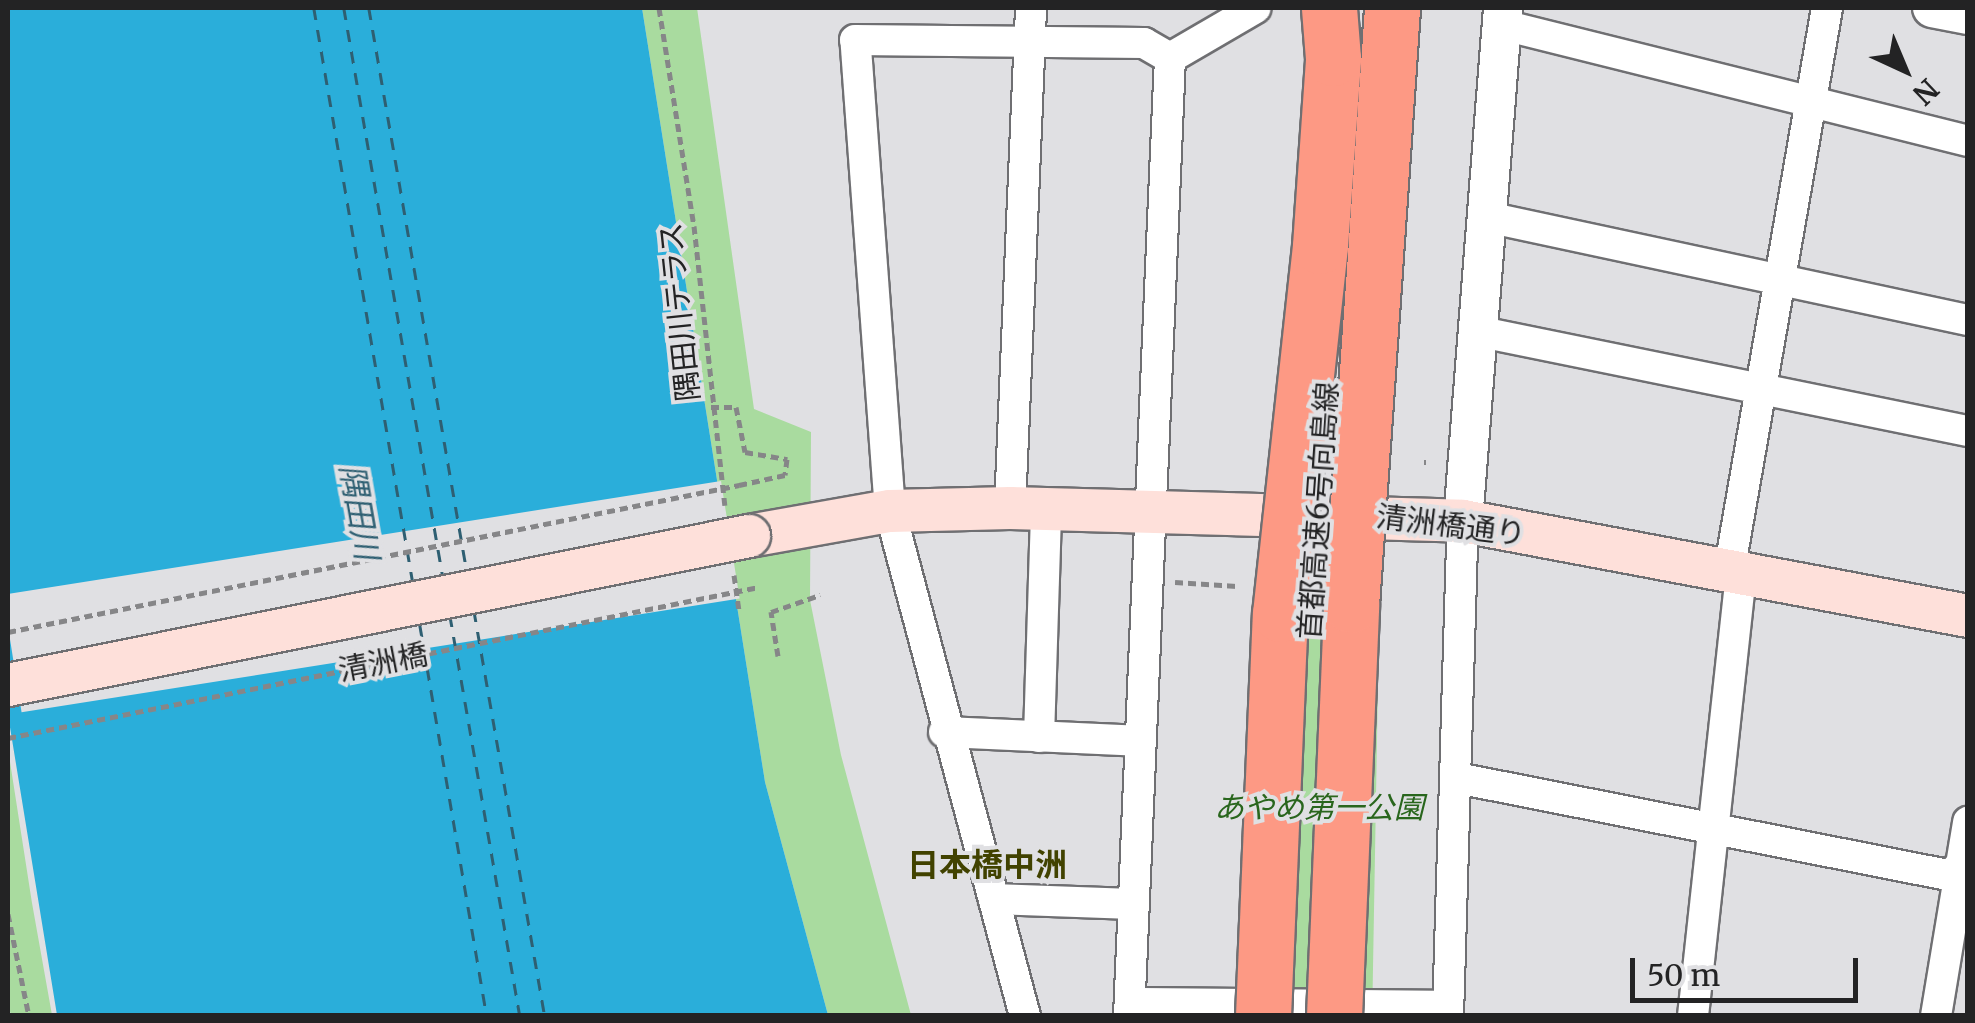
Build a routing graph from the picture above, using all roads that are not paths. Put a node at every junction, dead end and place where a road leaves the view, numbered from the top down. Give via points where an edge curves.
1 (1031, 8) edge
2 (1256, 8) edge
3 (1316, 8) edge
4 (1329, 8) edge
5 (1352, 8) edge
6 (1392, 8) edge
7 (1416, 8) edge
8 (1827, 8) edge
9 (1932, 8) edge
10 (1504, 16) edge
11 (1968, 16) edge
12 (1030, 44) junction
13 (1170, 58) junction
14 (1810, 100) junction
15 (1968, 141) edge
16 (1488, 216) junction
17 (1781, 279) junction
18 (1968, 320) edge
19 (1481, 332) junction
20 (1761, 387) junction
21 (1968, 431) edge
22 (1028, 508) junction
23 (1152, 510) junction
24 (890, 511) junction
25 (1285, 514) junction
26 (1463, 521) junction
27 (736, 537) joint
28 (1735, 574) junction
29 (1968, 616) edge
30 (8, 685) edge
31 (944, 732) junction
32 (1039, 737) junction
33 (1139, 741) junction
34 (1458, 778) junction
35 (1968, 822) edge
36 (1717, 830) junction
37 (1962, 873) edge
38 (994, 899) junction
39 (1132, 904) junction
40 (1130, 1009) edge
41 (1448, 1010) edge
42 (1024, 1016) edge
43 (1263, 1016) edge
44 (1292, 1016) edge
45 (1334, 1016) edge
46 (1364, 1016) edge
47 (1693, 1016) edge
48 (1936, 1016) edge

1 - 12 street
2 - 13 street
3 - 25 street
4 - 43 highway, bridge via 1333,58 1320,246 1280,614
5 - 44 highway, 首都高速6号向島線 via 1311,600
6 - 45 highway, 首都高速6号向島線, bridge via 1351,605
7 - 46 highway
8 - 14 street
9 - 11 street
10 - 14 street
10 - 16 street
12 - 13 street via 1144,43
12 - 22 street
12 - 24 street via 854,40
13 - 23 street
14 - 15 street
14 - 17 street
16 - 17 street
16 - 19 street
17 - 18 street
17 - 20 street
19 - 20 street
19 - 26 street
20 - 21 street
20 - 28 street
22 - 23 main road, 清洲橋通り
22 - 24 main road, 清洲橋通り
22 - 32 street
23 - 25 main road, 清洲橋通り
23 - 33 street
24 - 27 main road, 清洲橋通り
24 - 31 street
25 - 26 main road, 清洲橋通り
26 - 28 main road, 清洲橋通り
26 - 34 street
27 - 30 main road, 清洲橋, bridge
28 - 29 main road, 清洲橋通り
28 - 36 street
31 - 32 street
31 - 38 street
32 - 33 street
33 - 39 street
34 - 36 street
34 - 41 street
35 - 37 street
36 - 37 street
36 - 47 street
37 - 48 street
38 - 39 street
38 - 42 street
39 - 40 street
40 - 41 street

